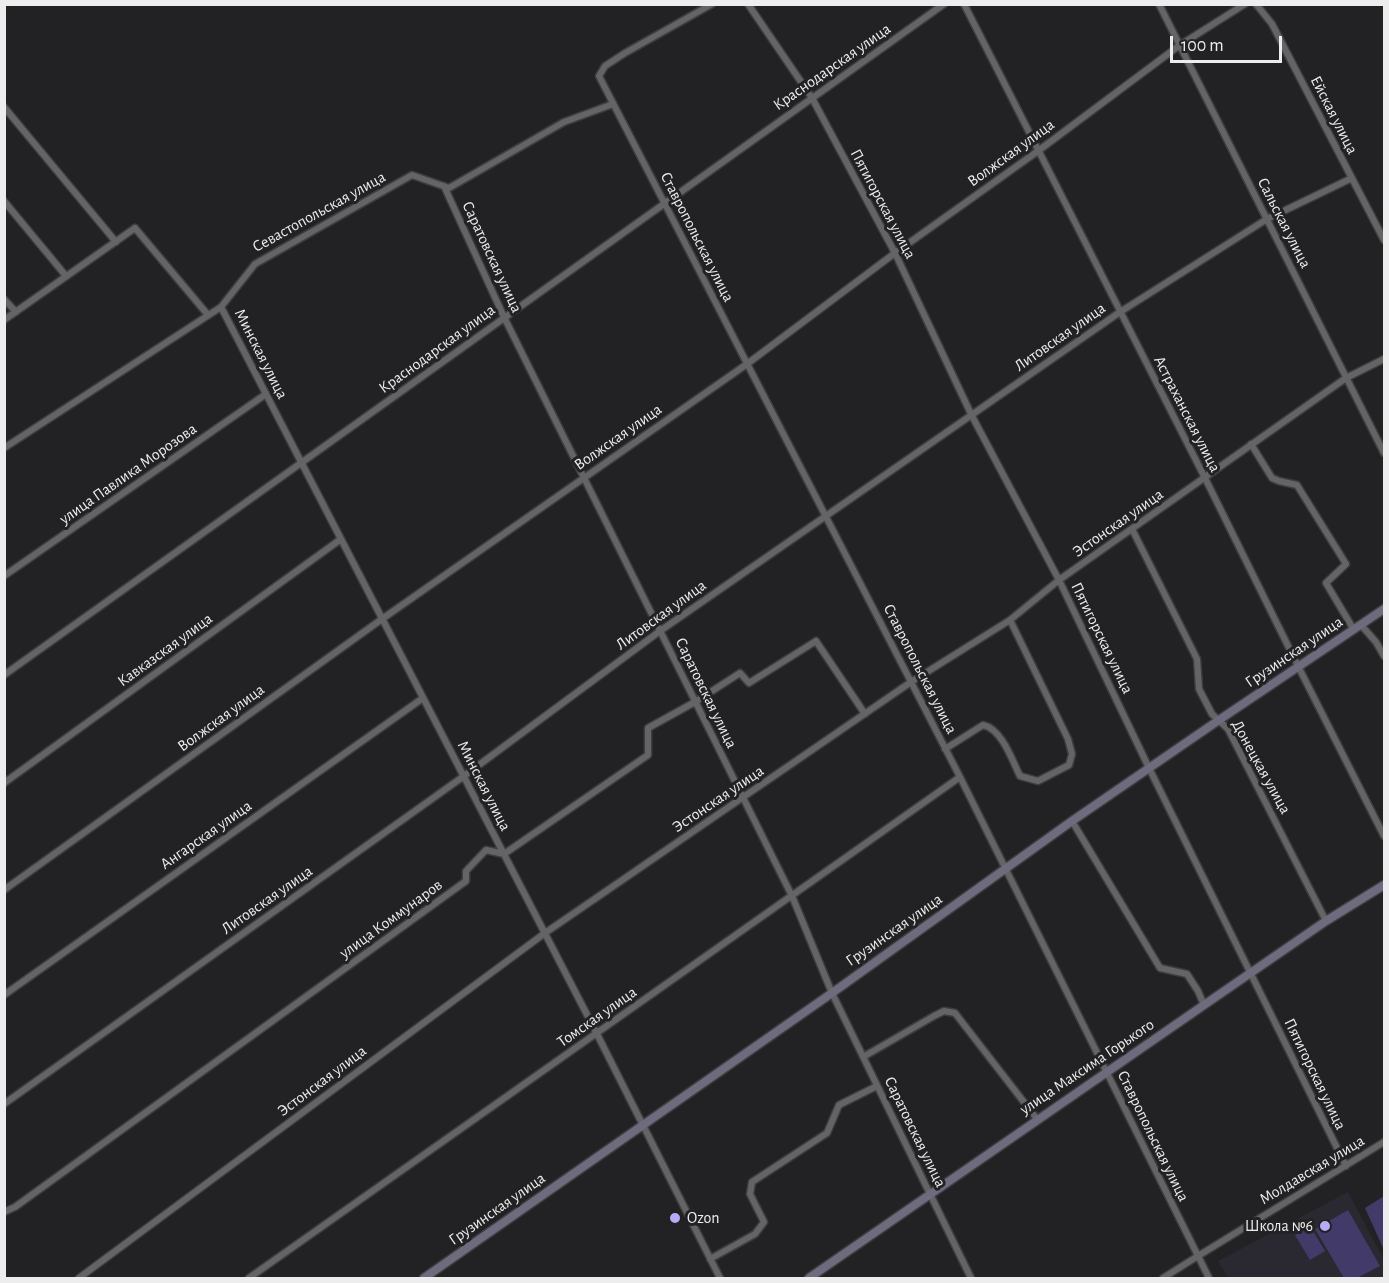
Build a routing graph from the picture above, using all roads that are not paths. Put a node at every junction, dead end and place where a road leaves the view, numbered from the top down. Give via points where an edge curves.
1 (712, 4) edge
2 (748, 4) edge
3 (944, 4) edge
4 (964, 4) edge
5 (1159, 4) edge
6 (1245, 4) edge
7 (1256, 4) edge
8 (1180, 45) junction
9 (812, 98) junction
10 (613, 104) junction
11 (4, 106) edge
12 (1038, 151) junction
13 (1352, 178) junction
14 (444, 186) junction
15 (4, 201) edge
16 (664, 203) junction
17 (1267, 219) junction
18 (1384, 240) edge
19 (116, 242) junction
20 (895, 253) junction
21 (66, 276) junction
22 (4, 299) edge
23 (221, 307) junction
24 (16, 312) junction
25 (1120, 312) junction
26 (208, 315) junction
27 (504, 317) junction
28 (4, 320) edge
29 (1384, 359) edge
30 (747, 364) junction
31 (1346, 378) junction
32 (266, 394) junction
33 (972, 416) junction
34 (1251, 444) junction
35 (4, 448) edge
36 (1384, 453) edge
37 (302, 462) junction
38 (584, 477) junction
39 (1205, 478) junction
40 (825, 516) junction
41 (1132, 529) junction
42 (341, 539) junction
43 (4, 576) edge
44 (1059, 580) junction
45 (1384, 609) edge
46 (382, 619) junction
47 (1010, 620) junction
48 (1357, 627) junction
49 (660, 631) junction
50 (1384, 656) edge
51 (1298, 666) junction
52 (4, 675) edge
53 (911, 682) junction
54 (423, 698) junction
55 (695, 702) junction
56 (864, 714) junction
57 (1219, 720) junction
58 (945, 749) junction
59 (1149, 768) junction
60 (464, 776) junction
61 (960, 777) junction
62 (4, 783) edge
63 (743, 798) junction
64 (1072, 821) junction
65 (1384, 836) edge
66 (504, 854) junction
67 (1005, 869) junction
68 (1384, 885) edge
69 (4, 890) edge
70 (792, 896) junction
71 (1326, 921) junction
72 (545, 933) junction
73 (1250, 973) junction
74 (832, 993) junction
75 (4, 995) edge
76 (1204, 1005) junction
77 (597, 1034) junction
78 (863, 1057) junction
79 (1106, 1072) junction
80 (877, 1086) junction
81 (4, 1104) edge
82 (1037, 1119) junction
83 (643, 1125) junction
84 (1384, 1142) edge
85 (1346, 1166) junction
86 (930, 1194) junction
87 (4, 1212) edge
88 (1197, 1256) junction
89 (710, 1258) junction
90 (79, 1278) edge
91 (249, 1278) edge
92 (424, 1278) edge
93 (720, 1278) edge
94 (809, 1278) edge
95 (971, 1278) edge
96 (1163, 1278) edge
97 (1209, 1278) edge

1 - 10 street, Ставропольская улица via 605,66 599,76
2 - 9 street, Пятигорская улица
3 - 9 street, Краснодарская улица
4 - 12 street, Астраханская улица
5 - 8 street, Сальская улица
6 - 8 street, Волжская улица
7 - 13 street, Ейская улица via 1272,24
8 - 12 street, Волжская улица
8 - 17 street, Сальская улица
9 - 16 street, Краснодарская улица
9 - 20 street, Пятигорская улица
10 - 14 street via 564,122 449,188
10 - 16 street, Ставропольская улица
11 - 19 street
12 - 20 street, Волжская улица
12 - 25 street, Астраханская улица
13 - 17 street, Литовская улица
13 - 18 street, Ейская улица
14 - 23 street, Севастопольская улица via 412,175 255,264
14 - 27 street, Саратовская улица
15 - 21 street
16 - 27 street, Краснодарская улица
16 - 30 street, Ставропольская улица
17 - 25 street, Литовская улица
17 - 31 street, Сальская улица
19 - 21 street
19 - 26 street via 135,228
20 - 30 street, Волжская улица
20 - 33 street, Пятигорская улица
21 - 24 street
22 - 24 street
23 - 26 street, Севастопольская улица
23 - 32 street, Минская улица
24 - 28 street
25 - 33 street, Литовская улица
25 - 39 street, Астраханская улица
26 - 35 street, Севастопольская улица
27 - 37 street, Краснодарская улица
27 - 38 street, Саратовская улица
29 - 31 street, Эстонская улица
30 - 38 street, Волжская улица
30 - 40 street, Ставропольская улица
31 - 34 street, Эстонская улица
31 - 36 street, Сальская улица
32 - 37 street, Минская улица
32 - 43 street, улица Павлика Морозова
33 - 40 street, Литовская улица
33 - 44 street, Пятигорская улица
34 - 39 street, Эстонская улица
34 - 48 street via 1272,478 1297,485 1346,564 1326,583
37 - 42 street, Минская улица
37 - 52 street, Краснодарская улица
38 - 46 street, Волжская улица
38 - 49 street, Саратовская улица
39 - 41 street, Эстонская улица
39 - 51 street, Астраханская улица
40 - 49 street, Литовская улица
40 - 53 street, Ставропольская улица
41 - 44 street, Эстонская улица
41 - 57 street, Донецкая улица via 1197,659 1199,689
42 - 46 street, Минская улица
42 - 62 street, Кавказская улица
44 - 47 street, Эстонская улица
44 - 59 street, Пятигорская улица
45 - 48 main road, Грузинская улица
46 - 54 street, Минская улица
46 - 69 street, Волжская улица
47 - 53 street, Эстонская улица
47 - 58 street via 1068,739 1072,754 1068,765 1038,781 1020,776 999,735 984,725
48 - 50 street via 1376,642
48 - 51 main road, Грузинская улица
49 - 55 street, Саратовская улица
49 - 60 street, Литовская улица
51 - 57 main road, Грузинская улица
51 - 65 street, Астраханская улица
53 - 56 street, Эстонская улица
53 - 58 street, Ставропольская улица
54 - 60 street, Минская улица
54 - 75 street, Ангарская улица
55 - 56 street, улица Коммунаров via 740,673 749,683 816,641
55 - 63 street, Саратовская улица
55 - 66 street, улица Коммунаров via 648,728 648,755
56 - 63 street, Эстонская улица
57 - 59 main road, Грузинская улица
57 - 71 street, Донецкая улица via 1228,729
58 - 61 street, Ставропольская улица
59 - 64 main road, Грузинская улица
59 - 73 street, Пятигорская улица
60 - 66 street, Минская улица
60 - 81 street, Литовская улица
61 - 67 street, Ставропольская улица
61 - 70 street, Томская улица
63 - 70 street, Саратовская улица
63 - 72 street, Эстонская улица
64 - 67 main road, Грузинская улица
64 - 76 street via 1160,968 1187,974
66 - 72 street, Минская улица
66 - 87 street, улица Коммунаров via 486,850 466,871 466,881
67 - 74 main road, Грузинская улица
67 - 79 street, Ставропольская улица
68 - 71 main road, улица Максима Горького
70 - 74 street, Саратовская улица
70 - 77 street, Томская улица
71 - 73 main road, улица Максима Горького
72 - 77 street, Минская улица
72 - 90 street, Эстонская улица
73 - 76 main road, улица Максима Горького
73 - 85 street, Пятигорская улица
74 - 78 street, Саратовская улица
74 - 83 main road, Грузинская улица
76 - 79 main road, улица Максима Горького
77 - 83 street, Минская улица
77 - 91 street, Томская улица
78 - 80 street, Саратовская улица
78 - 82 street via 944,1011 955,1013
79 - 82 main road, улица Максима Горького
79 - 88 street, Ставропольская улица
80 - 86 street, Саратовская улица
80 - 89 street via 839,1105 827,1133 752,1182 750,1194 764,1222 755,1234
82 - 86 main road, улица Максима Горького
83 - 89 street, Минская улица
83 - 92 main road, Грузинская улица
84 - 85 street, Молдавская улица
85 - 88 street, Молдавская улица
86 - 94 main road, улица Максима Горького
86 - 95 street, Саратовская улица
88 - 96 street, Молдавская улица
88 - 97 street, Ставропольская улица
89 - 93 street, Минская улица

